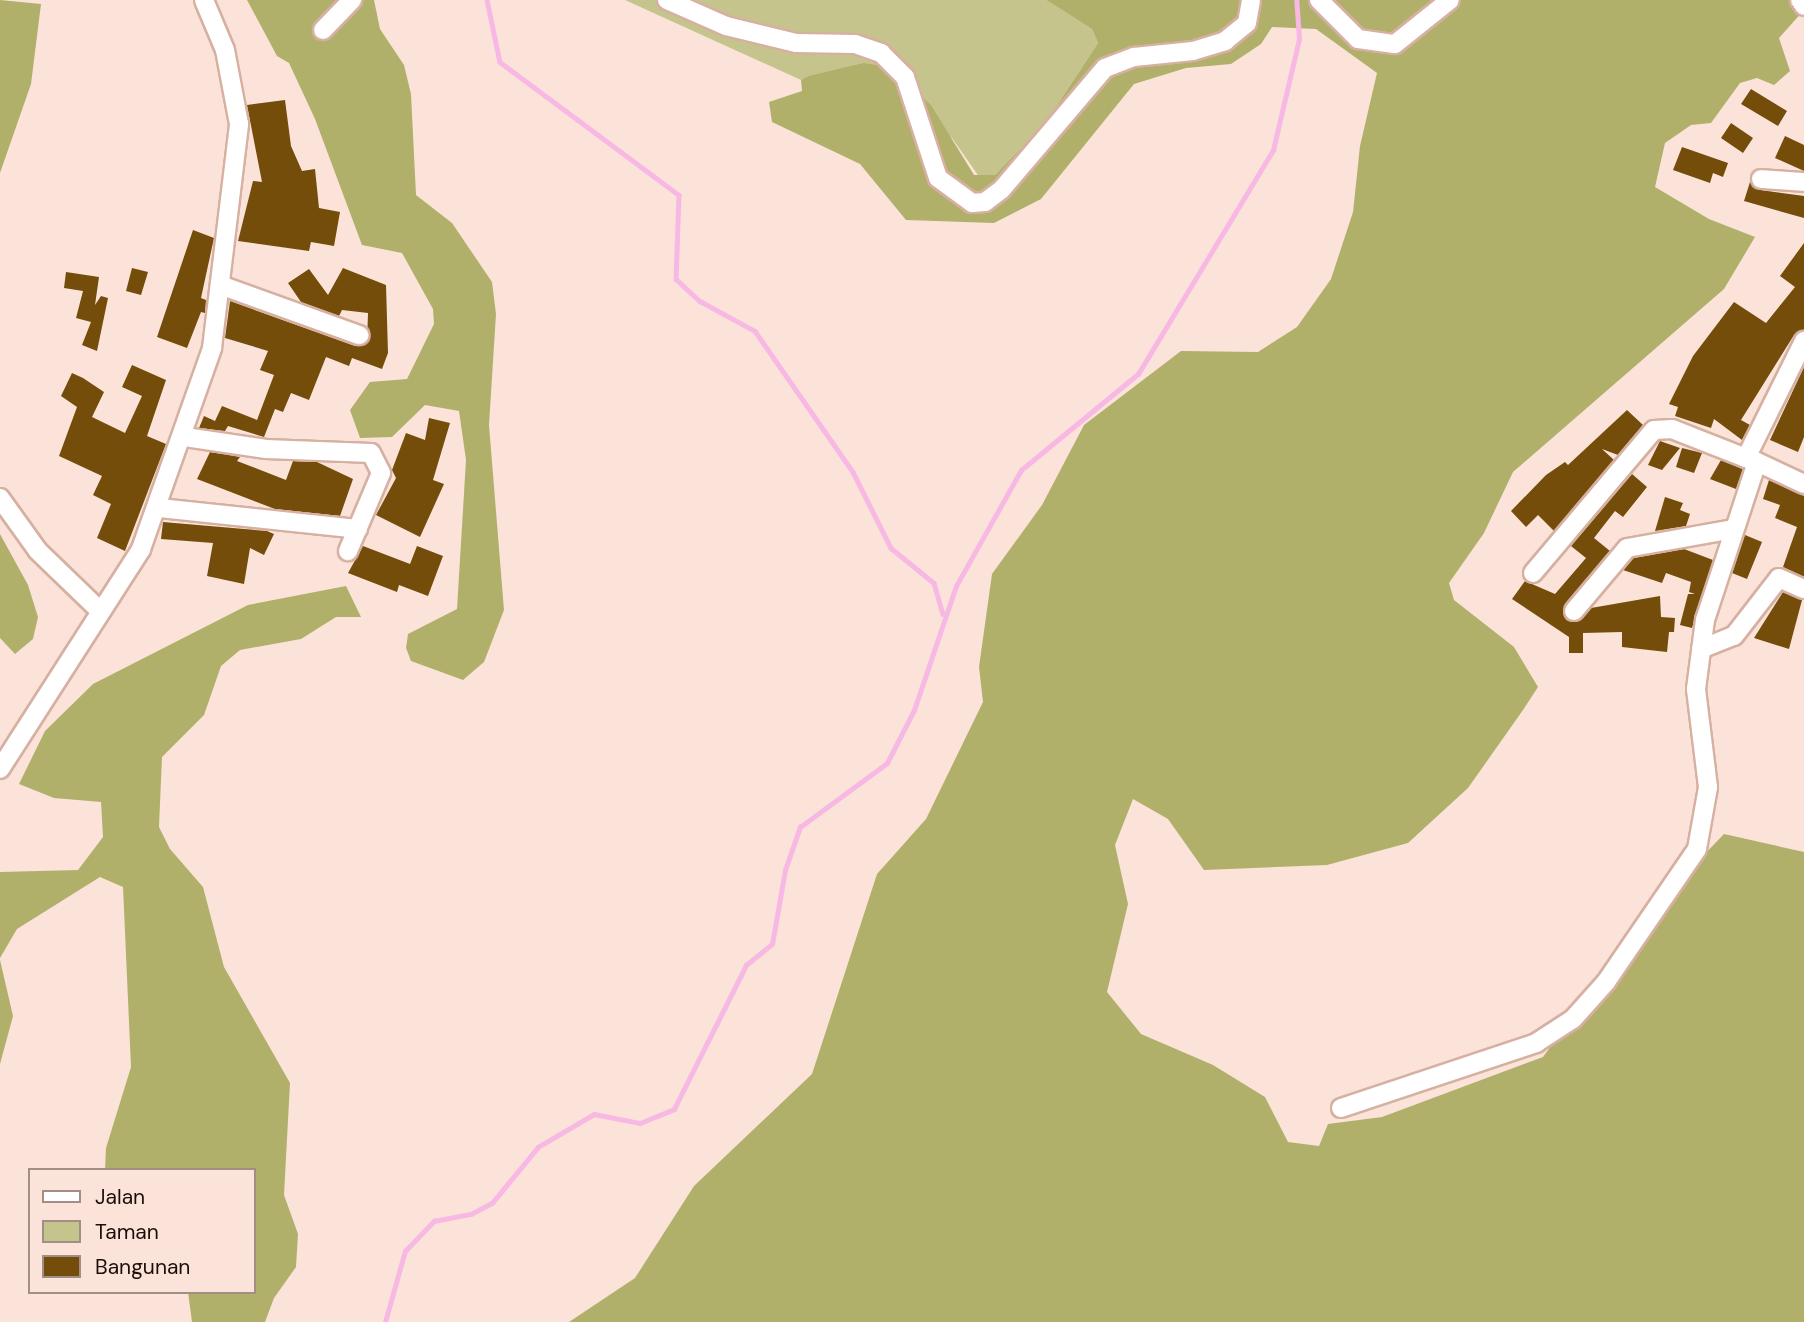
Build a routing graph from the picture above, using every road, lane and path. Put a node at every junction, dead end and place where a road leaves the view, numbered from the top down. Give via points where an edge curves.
1 (204, 0) edge
2 (352, 0) edge
3 (667, 0) edge
4 (1251, 0) edge
5 (1318, 0) edge
6 (1450, 0) edge
7 (1800, 0) edge
8 (1804, 6) edge
9 (323, 30) dead end
10 (1761, 179) dead end
11 (1804, 182) edge
12 (223, 286) junction
13 (359, 335) dead end
14 (1804, 341) edge
15 (185, 437) junction
16 (1752, 460) junction
17 (1804, 484) edge
18 (0, 498) edge
19 (159, 508) junction
20 (358, 528) junction
21 (1734, 529) junction
22 (348, 551) dead end
23 (1533, 573) dead end
24 (1804, 589) edge
25 (99, 610) junction
26 (1574, 611) dead end
27 (1701, 649) junction
28 (0, 769) edge
29 (1341, 1108) dead end

1 - 12 street via 225,50 239,124
2 - 9 street
3 - 4 street via 726,26 796,43 855,44 881,53 905,77 938,178 957,197 979,203 1002,189 1105,68 1134,57 1193,51 1225,41 1247,23
5 - 6 street via 1358,39 1395,44
7 - 8 street
10 - 11 street
12 - 13 street
12 - 15 street via 212,348
14 - 16 street
15 - 19 street
15 - 20 street via 266,449 371,453 382,473
16 - 17 street
16 - 21 street
16 - 23 street via 1672,429 1654,430
18 - 25 street via 38,551
19 - 20 street
19 - 25 street via 141,549
20 - 22 street
21 - 26 street via 1627,548
21 - 27 street
24 - 27 street via 1779,578 1734,636
25 - 28 street
27 - 29 street via 1696,689 1708,787 1702,839 1606,982 1573,1019 1536,1043

